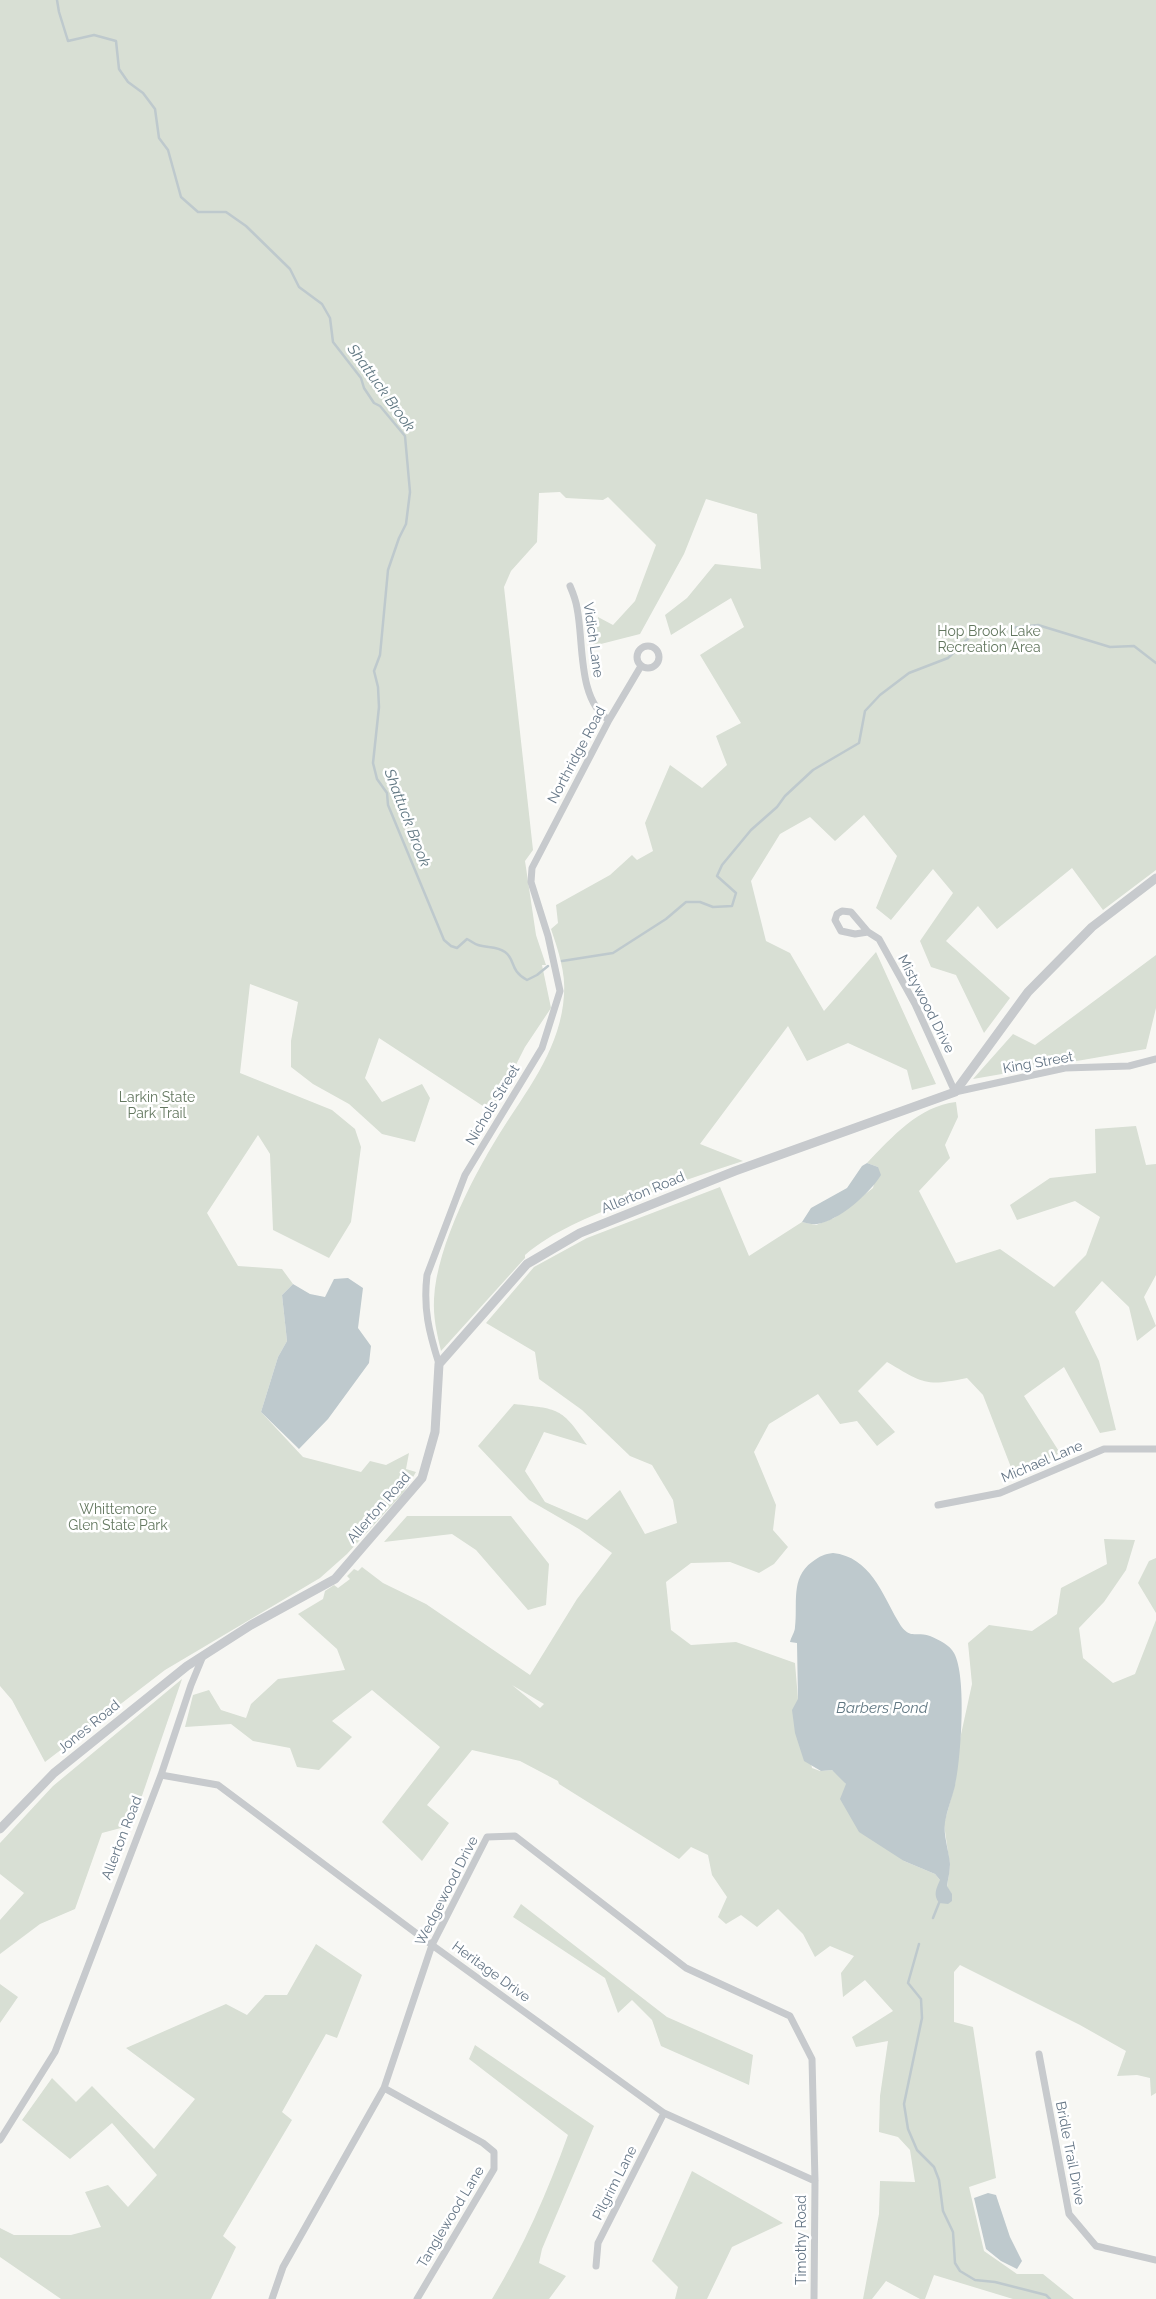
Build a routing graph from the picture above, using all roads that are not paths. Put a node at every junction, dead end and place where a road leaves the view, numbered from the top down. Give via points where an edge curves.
1 (570, 586) dead end
2 (641, 666) dead end
3 (609, 720) junction
4 (536, 856) joint
5 (1156, 878) edge
6 (868, 932) junction
7 (1156, 1059) edge
8 (955, 1092) junction
9 (439, 1364) junction
10 (1156, 1449) edge
11 (938, 1505) dead end
12 (203, 1654) junction
13 (161, 1775) junction
14 (0, 1829) edge
15 (432, 1945) junction
16 (1039, 2054) dead end
17 (384, 2088) junction
18 (664, 2113) junction
19 (0, 2140) edge
20 (815, 2181) junction
21 (1156, 2260) edge
22 (596, 2266) dead end
23 (272, 2299) edge
24 (416, 2299) edge
25 (814, 2299) edge

1 - 3 street, Vidich Lane via 577,608 588,692 598,710
2 - 3 street, Northridge Road
3 - 4 street, Northridge Road
4 - 9 street, Nichols Street via 531,882 548,936 560,991 542,1048 465,1175 427,1275 428,1329
5 - 8 street via 1092,927 1028,992
6 - 6 street, Mistywood Drive via 851,912 836,914 835,920 841,931
6 - 8 street, Mistywood Drive via 879,939 915,1004
7 - 8 street, King Street via 1129,1066 1065,1068
8 - 9 street, Allerton Road via 735,1171 580,1233 527,1264
9 - 12 street, Allerton Road via 436,1432 422,1478 335,1579
10 - 11 street, Michael Lane via 1104,1448 1000,1493
12 - 13 street, Allerton Road
12 - 14 street, Jones Road via 54,1773
13 - 15 street, Heritage Drive via 218,1786
13 - 19 street, Allerton Road via 56,2052
15 - 17 street, Wedgewood Drive
15 - 18 street, Heritage Drive
15 - 20 street, Wedgewood Drive via 487,1837 515,1836 686,1968 790,2016 812,2059
16 - 21 street, Bridle Trail Drive via 1069,2214 1096,2246
17 - 23 street, Wedgewood Drive via 283,2267
17 - 24 street, Tanglewood Lane via 494,2152 494,2169
18 - 20 street, Heritage Drive
18 - 22 street, Pilgrim Lane via 598,2243
20 - 25 street, Timothy Road

